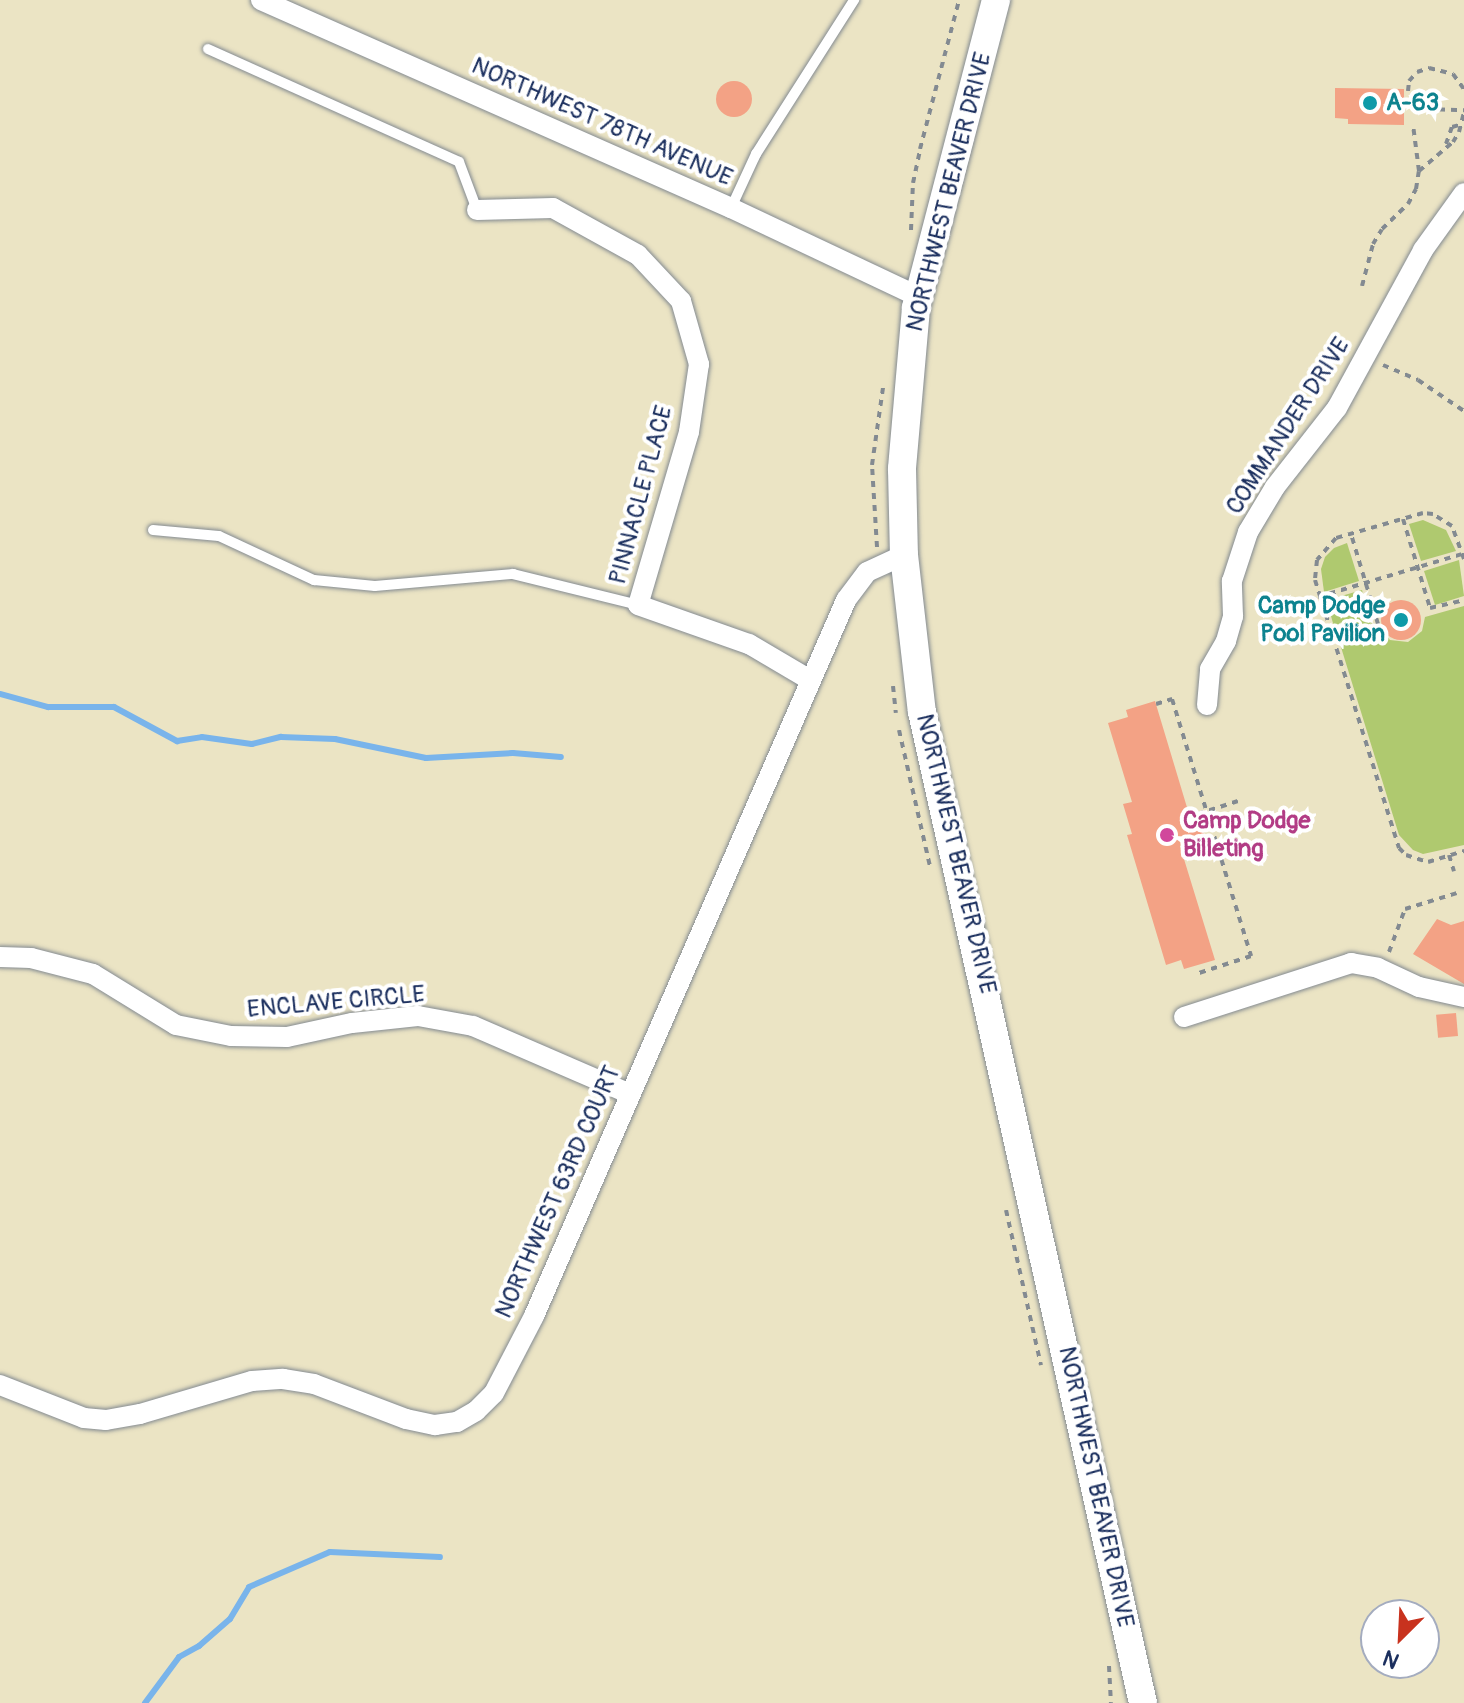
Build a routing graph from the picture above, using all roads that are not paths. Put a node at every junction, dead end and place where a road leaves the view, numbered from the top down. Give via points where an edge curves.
1 (261, 0) edge
2 (854, 0) edge
3 (996, 0) edge
4 (208, 49) dead end
5 (1464, 193) edge
6 (731, 208) junction
7 (477, 210) joint
8 (919, 297) junction
9 (153, 530) dead end
10 (904, 555) junction
11 (638, 605) junction
12 (810, 680) junction
13 (1207, 705) dead end
14 (0, 957) edge
15 (1464, 997) edge
16 (1184, 1017) dead end
17 (630, 1094) junction
18 (0, 1385) edge
19 (1143, 1703) edge

1 - 6 street, NORTHWEST 78TH AVENUE
2 - 6 lane via 775,122
3 - 8 main road, NORTHWEST BEAVER DRIVE
4 - 7 lane via 459,162
5 - 13 street, COMMANDER DRIVE via 1423,250 1337,408 1275,487 1248,532 1232,581 1233,616 1210,669
6 - 8 street, NORTHWEST 78TH AVENUE
7 - 11 street, PINNACLE PLACE via 553,208 638,255 681,301 699,364 689,432
8 - 10 main road, NORTHWEST BEAVER DRIVE via 902,469
9 - 11 lane via 219,536 314,580 375,586 513,574
10 - 12 street, NORTHWEST 63RD COURT via 867,572 846,600
10 - 19 main road, NORTHWEST BEAVER DRIVE via 922,712
11 - 12 street via 749,644
12 - 17 street, NORTHWEST 63RD COURT
14 - 17 street, ENCLAVE CIRCLE via 31,958 93,974 176,1025 231,1036 287,1037 418,1016 473,1026
15 - 16 street via 1351,963
17 - 18 street, NORTHWEST 63RD COURT via 534,1316 494,1393 457,1422 435,1425 406,1419 314,1384 283,1379 252,1381 106,1420 84,1418

